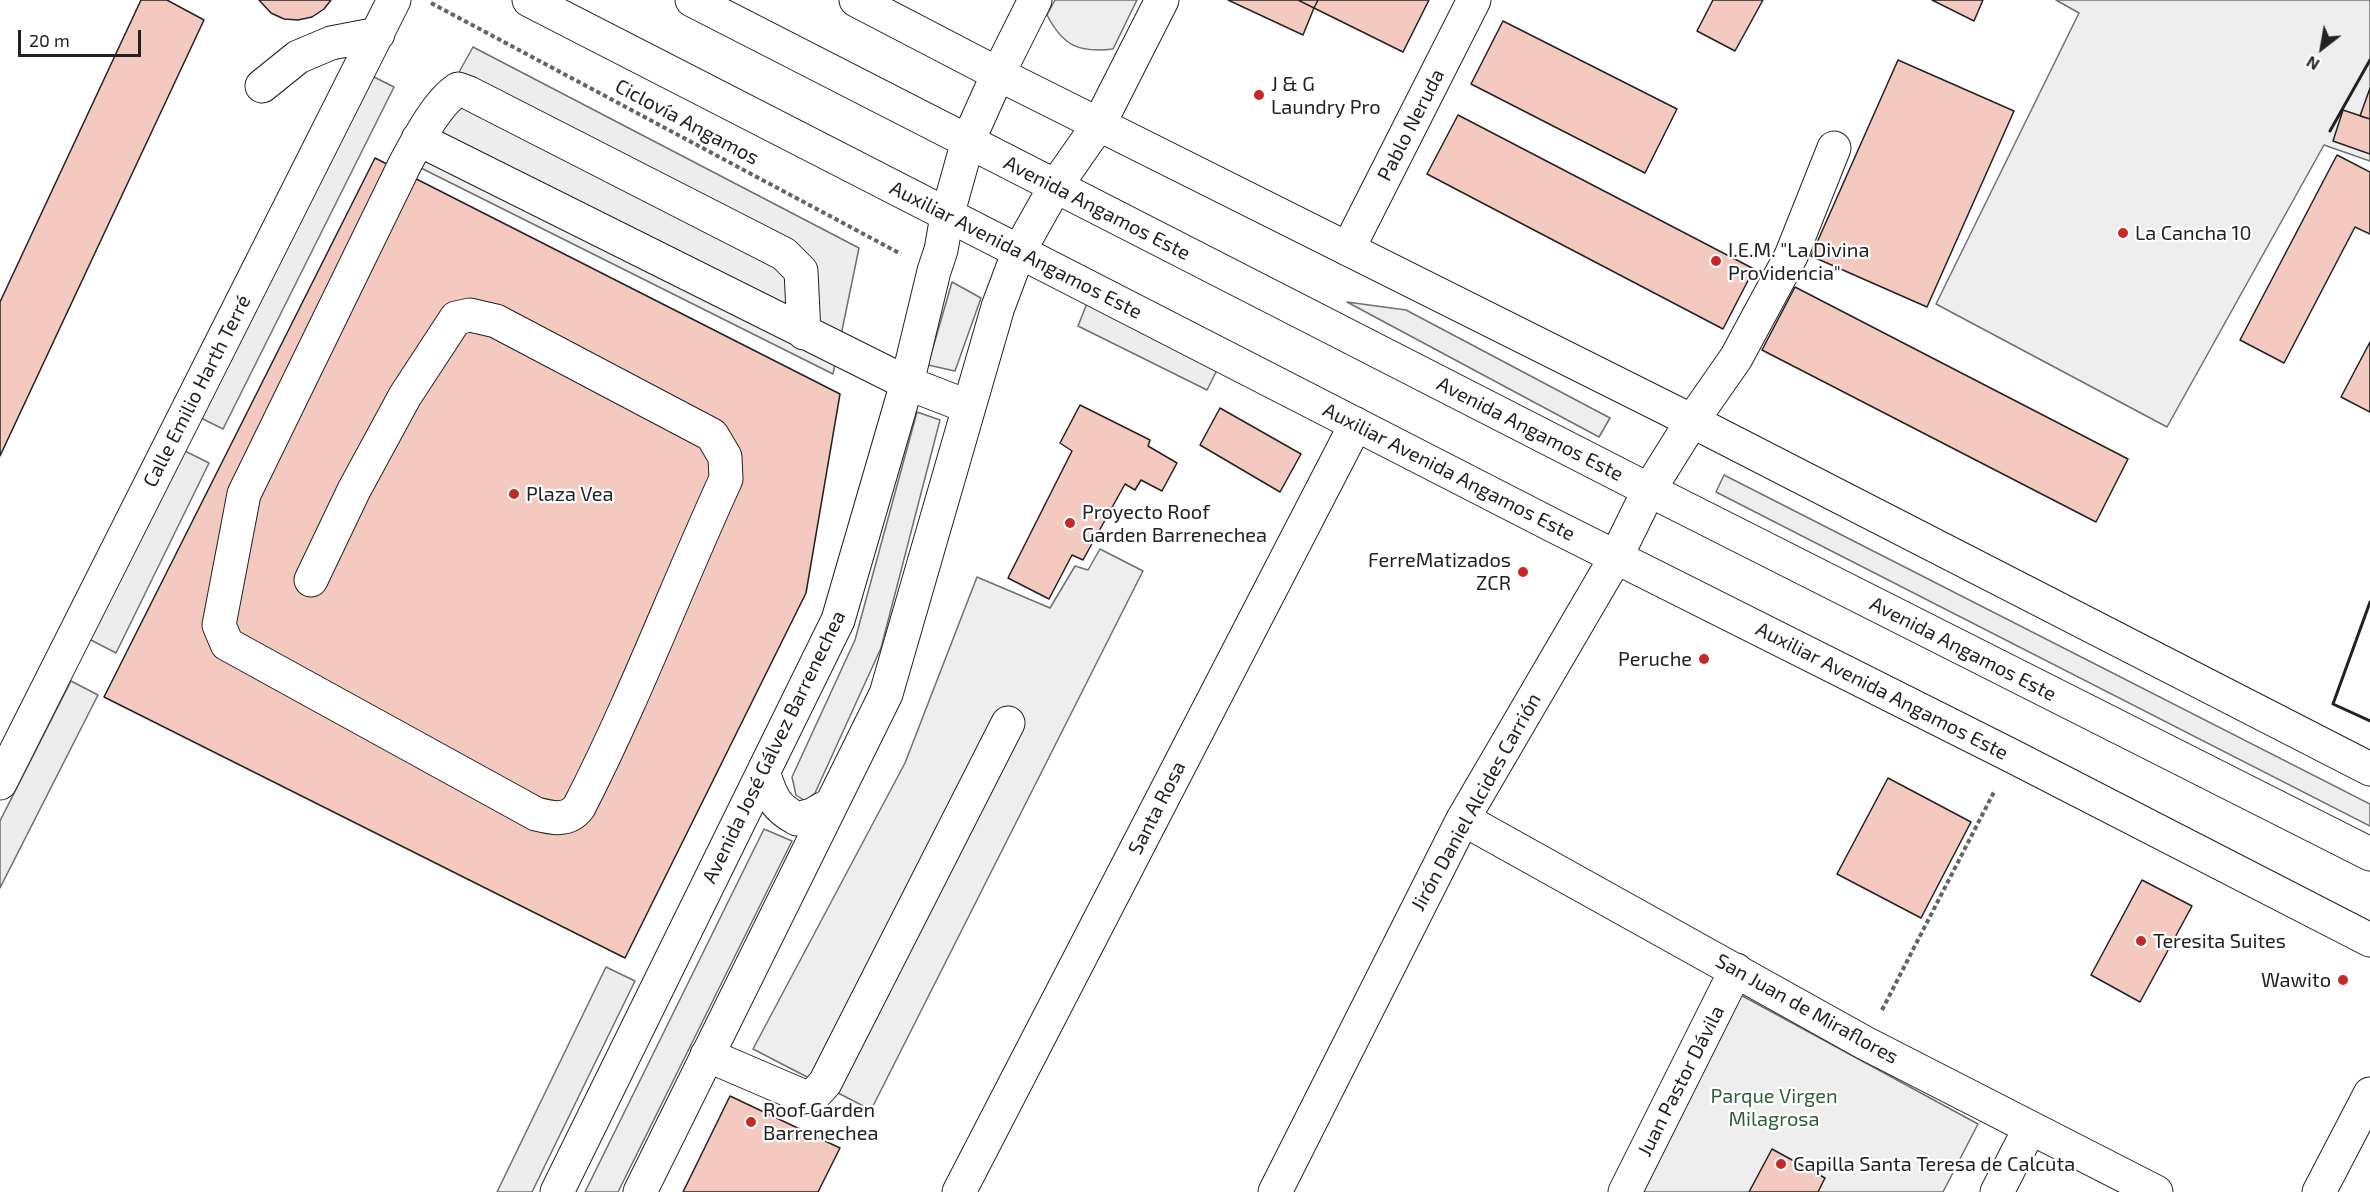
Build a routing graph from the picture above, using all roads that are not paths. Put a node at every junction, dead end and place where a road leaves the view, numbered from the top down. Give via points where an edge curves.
1 (394, 0) edge
2 (529, 0) edge
3 (692, 0) edge
4 (856, 0) edge
5 (1035, 0) edge
6 (1162, 0) edge
7 (1474, 0) edge
8 (378, 34) junction
9 (998, 74) junction
10 (262, 86) dead end
11 (1099, 124) junction
12 (418, 140) junction
13 (968, 141) junction
14 (1834, 148) dead end
15 (1055, 187) junction
16 (947, 216) junction
17 (1348, 249) junction
18 (1019, 251) junction
19 (804, 333) junction
20 (907, 383) junction
21 (969, 407) junction
22 (1692, 421) junction
23 (1356, 424) junction
24 (1649, 490) junction
25 (1616, 557) junction
26 (310, 580) dead end
27 (1008, 723) dead end
28 (2370, 769) edge
29 (764, 775) junction
30 (0, 783) edge
31 (830, 805) junction
32 (1463, 819) junction
33 (2370, 854) edge
34 (2370, 940) edge
35 (1736, 970) junction
36 (707, 1055) junction
37 (2370, 1094) edge
38 (2030, 1128) junction
39 (557, 1192) edge
40 (640, 1192) edge
41 (959, 1192) edge
42 (1275, 1192) edge
43 (1625, 1192) edge
44 (1997, 1192) edge
45 (2156, 1192) edge
46 (2319, 1192) edge

1 - 8 main road, Calle Emilio Harth Terré
2 - 16 main road, Auxiliar Avenida Angamos Este
3 - 13 main road, Avenida Angamos Este
4 - 9 main road
5 - 9 main road, Avenida José Gálvez Barrenechea
6 - 11 main road
7 - 17 main road, Pablo Neruda
8 - 10 main road via 331,43 298,57
8 - 30 main road, Calle Emilio Harth Terré
9 - 11 main road
9 - 13 main road, Avenida José Gálvez Barrenechea
11 - 15 main road
11 - 17 main road
12 - 19 main road
12 - 19 main road via 448,96 458,89 469,93 784,254 801,272
12 - 26 main road via 244,494 219,625 227,644 536,814 562,818 574,814 579,807 614,738 726,479 725,458 712,435 496,321 470,315 456,318 405,396
13 - 15 main road, Avenida Angamos Este
13 - 16 main road, Avenida José Gálvez Barrenechea
14 - 22 main road, Jirón Daniel Alcides Carrión via 1791,256 1736,358
15 - 18 main road
15 - 24 main road, Avenida Angamos Este
16 - 18 main road, Auxiliar Avenida Angamos Este
16 - 20 main road, Avenida José Gálvez Barrenechea via 942,250
17 - 22 main road
18 - 21 main road via 1003,290
18 - 23 main road, Auxiliar Avenida Angamos Este
19 - 20 main road
20 - 21 main road
20 - 29 main road, Avenida José Gálvez Barrenechea via 838,620
21 - 31 main road via 886,694
22 - 24 main road, Jirón Daniel Alcides Carrión
22 - 28 main road
23 - 25 main road, Auxiliar Avenida Angamos Este
23 - 41 main road, Santa Rosa
24 - 25 main road, Jirón Daniel Alcides Carrión
24 - 33 main road, Avenida Angamos Este
25 - 32 main road, Jirón Daniel Alcides Carrión
25 - 34 main road, Auxiliar Avenida Angamos Este
27 - 36 main road via 825,1083 814,1095 805,1097
29 - 31 main road via 772,799 797,819
29 - 39 main road, Avenida José Gálvez Barrenechea
31 - 36 main road
32 - 35 main road, San Juan de Miraflores
32 - 42 main road, Jirón Daniel Alcides Carrión
35 - 38 main road, San Juan de Miraflores via 1865,1043
35 - 43 main road, Juan Pastor Dávila
36 - 40 main road
37 - 46 main road
38 - 44 main road
38 - 45 main road, San Juan de Miraflores

